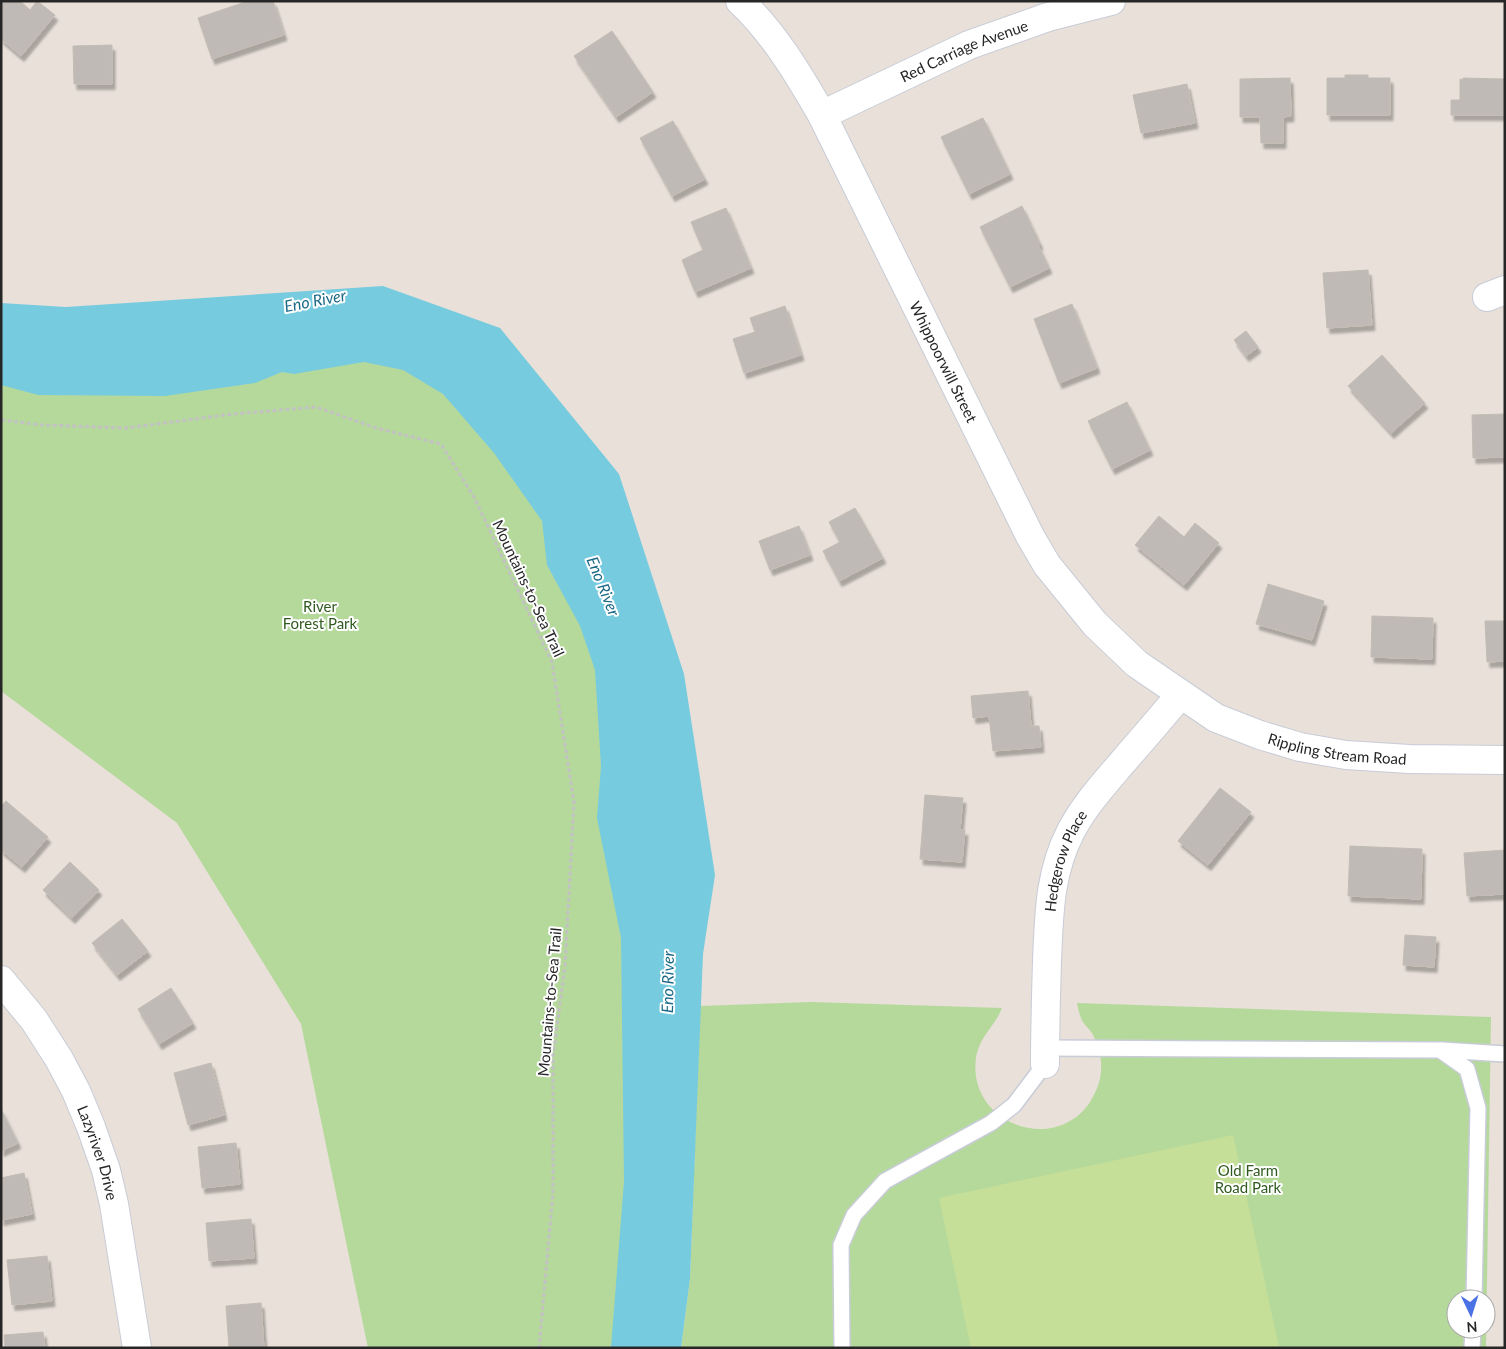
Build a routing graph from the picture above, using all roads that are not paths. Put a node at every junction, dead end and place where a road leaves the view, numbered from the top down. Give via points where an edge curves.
1 (740, 1) edge
2 (1112, 1) edge
3 (822, 115) junction
4 (1180, 695) junction
5 (1505, 760) edge
6 (1, 980) edge
7 (1440, 1050) junction
8 (1505, 1054) edge
9 (1045, 1056) junction
10 (1474, 1289) edge
11 (136, 1348) edge
12 (842, 1348) edge

1 - 3 street, Whippoorwill Street via 778,45
2 - 3 street, Red Carriage Avenue via 1048,17 969,45
3 - 4 street, Whippoorwill Street via 1047,565 1095,624 1137,664
4 - 5 street, Rippling Stream Road via 1216,718 1260,736 1300,747 1346,755
4 - 9 street, Hedgerow Place via 1082,812 1059,860 1048,914
6 - 11 street, Lazyriver Drive via 34,1020 59,1059 91,1127 114,1204
7 - 8 lane
7 - 9 lane
7 - 10 lane via 1468,1069 1478,1108
9 - 12 lane via 1014,1105 991,1123 886,1181 854,1215 841,1245

